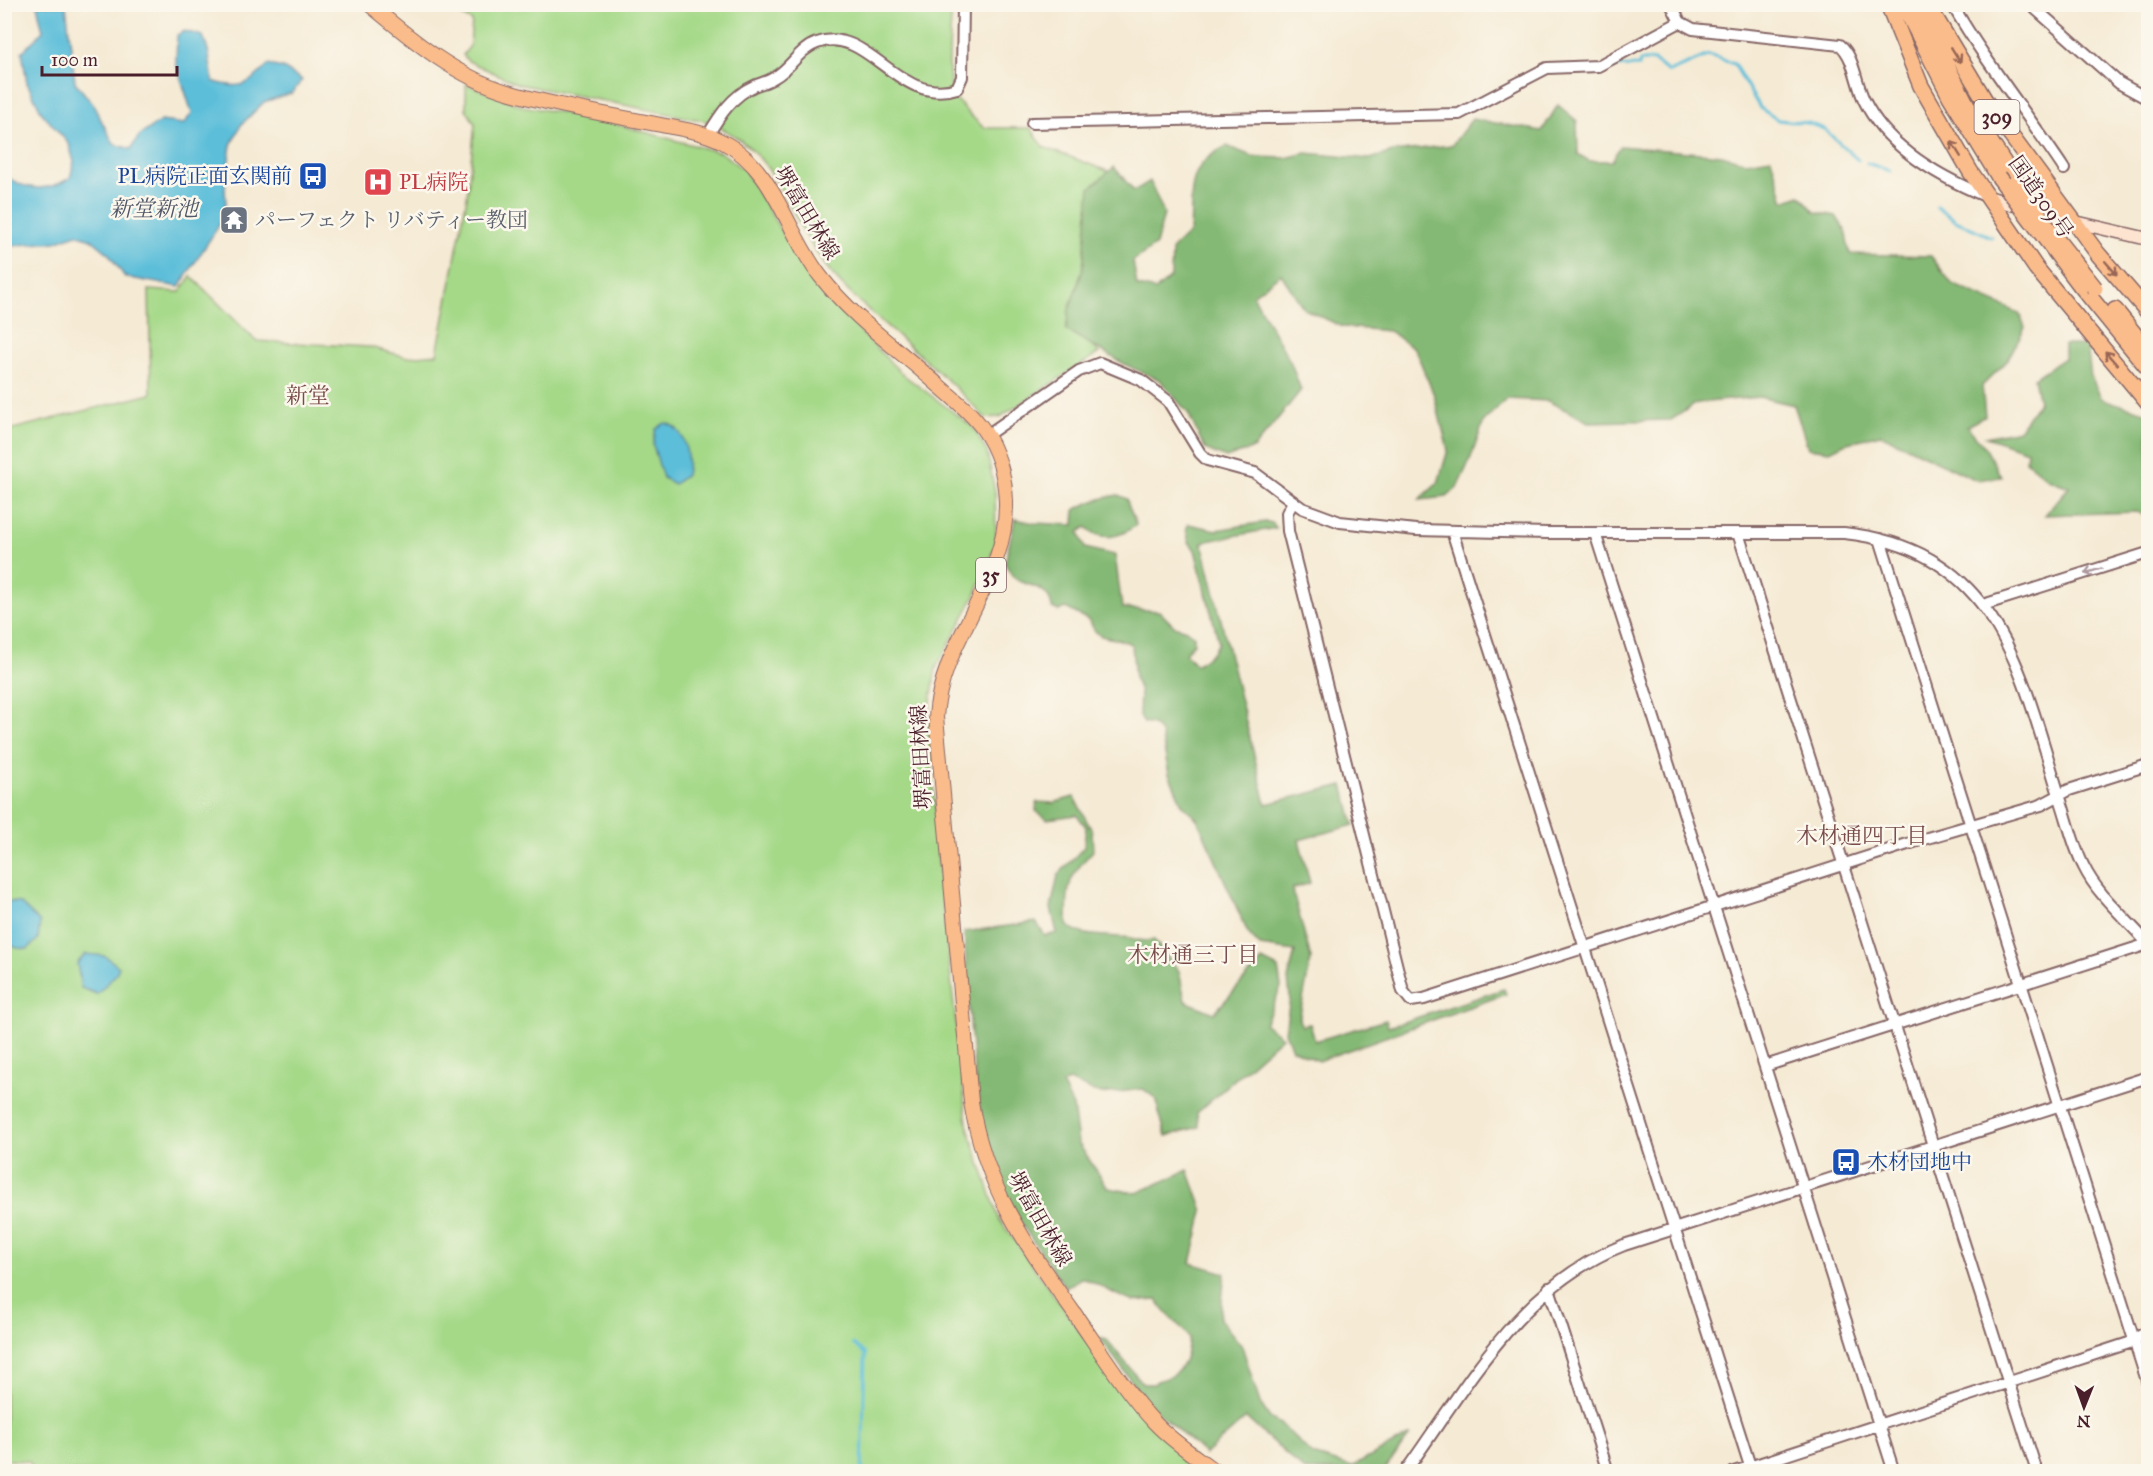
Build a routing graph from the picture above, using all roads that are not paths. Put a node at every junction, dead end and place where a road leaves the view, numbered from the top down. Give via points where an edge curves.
1 (369, 4) edge
2 (963, 4) edge
3 (1671, 4) edge
4 (1888, 4) edge
5 (1903, 4) edge
6 (1915, 4) edge
7 (1927, 4) edge
8 (1952, 4) edge
9 (2030, 4) edge
10 (1680, 22) junction
11 (2148, 99) edge
12 (1032, 123) dead end
13 (708, 135) junction
14 (2064, 169) dead end
15 (1989, 197) junction
16 (2077, 223) junction
17 (2148, 239) edge
18 (2088, 287) junction
19 (2148, 312) edge
20 (2148, 351) edge
21 (2148, 368) edge
22 (2148, 403) edge
23 (987, 435) junction
24 (1293, 502) junction
25 (1452, 531) junction
26 (1595, 533) junction
27 (1738, 533) junction
28 (1880, 539) junction
29 (2148, 554) edge
30 (1983, 605) junction
31 (2148, 765) edge
32 (2060, 795) junction
33 (1972, 826) junction
34 (1844, 865) junction
35 (1714, 907) junction
36 (2148, 944) edge
37 (1585, 948) junction
38 (2022, 983) junction
39 (1894, 1024) junction
40 (1765, 1066) junction
41 (2148, 1077) edge
42 (2061, 1105) junction
43 (1934, 1146) junction
44 (1804, 1187) junction
45 (1674, 1229) junction
46 (1549, 1288) junction
47 (2148, 1331) edge
48 (2135, 1338) junction
49 (2009, 1382) junction
50 (2148, 1384) edge
51 (1879, 1424) junction
52 (1750, 1466) junction
53 (1216, 1472) edge
54 (1405, 1472) edge
55 (1608, 1472) edge
56 (1734, 1472) edge
57 (1894, 1472) edge
58 (2037, 1472) edge

1 - 13 main road, 堺富田林線 / 35 via 426,49 478,82 512,94
2 - 13 street via 962,77 957,88 919,88 856,46 823,41 807,47 776,77 736,97
3 - 10 street
15 -> 4 highway, 309 via 1947,135 1921,86
5 - 18 highway, 国道309号 / 309, bridge via 1950,96 2000,177
6 - 18 highway, 国道309号 / 309, bridge via 1967,105
7 -> 16 highway, 309 via 1986,102
8 - 14 street via 1977,47
9 - 11 street via 2119,83
10 - 12 street via 1598,66 1547,68 1459,114
10 - 15 street via 1693,29 1840,45 1865,103 1884,129 1935,172
13 - 23 main road, 堺富田林線 / 35 via 739,152 759,171 812,265 836,294 962,406
15 - 16 main road
22 -> 15 highway, 309 via 2037,268
16 - 17 main road
16 -> 19 highway, 309
18 - 20 highway, 国道309号 / 309
18 - 21 highway, 国道309号 / 309
23 - 24 street via 1086,367 1104,363 1141,380 1168,401 1208,460 1255,473
23 - 53 main road, 堺富田林線 / 35 via 1004,486 1002,544 990,580 946,669 936,717 975,1126 989,1172 1017,1230 1115,1372 1156,1424
24 - 25 street via 1340,522
24 - 37 street via 1287,513 1288,531 1406,998 1425,999
25 - 26 street
25 - 37 street
26 - 27 street
26 - 35 street
27 - 28 street via 1845,533
27 - 34 street
28 - 30 street via 1933,562
28 - 33 street
29 -> 30 street
30 - 32 street via 2011,649
31 - 32 street
32 - 33 street via 2041,805
32 - 36 street via 2085,869
33 - 34 street
33 - 38 street
34 - 35 street
34 - 39 street
35 - 37 street
35 - 40 street
36 - 38 street
37 - 45 street
38 - 39 street
38 - 42 street
39 - 40 street
39 - 43 street
40 - 44 street
41 - 42 street
42 - 43 street
42 - 48 street
43 - 44 street
43 - 49 street
44 - 45 street
44 - 51 street
45 - 46 street via 1596,1257
45 - 52 street
46 - 54 street via 1507,1331
46 - 55 street
47 - 48 street
48 - 49 street
48 - 50 street
49 - 51 street
49 - 58 street
51 - 52 street
51 - 57 street
52 - 56 street

